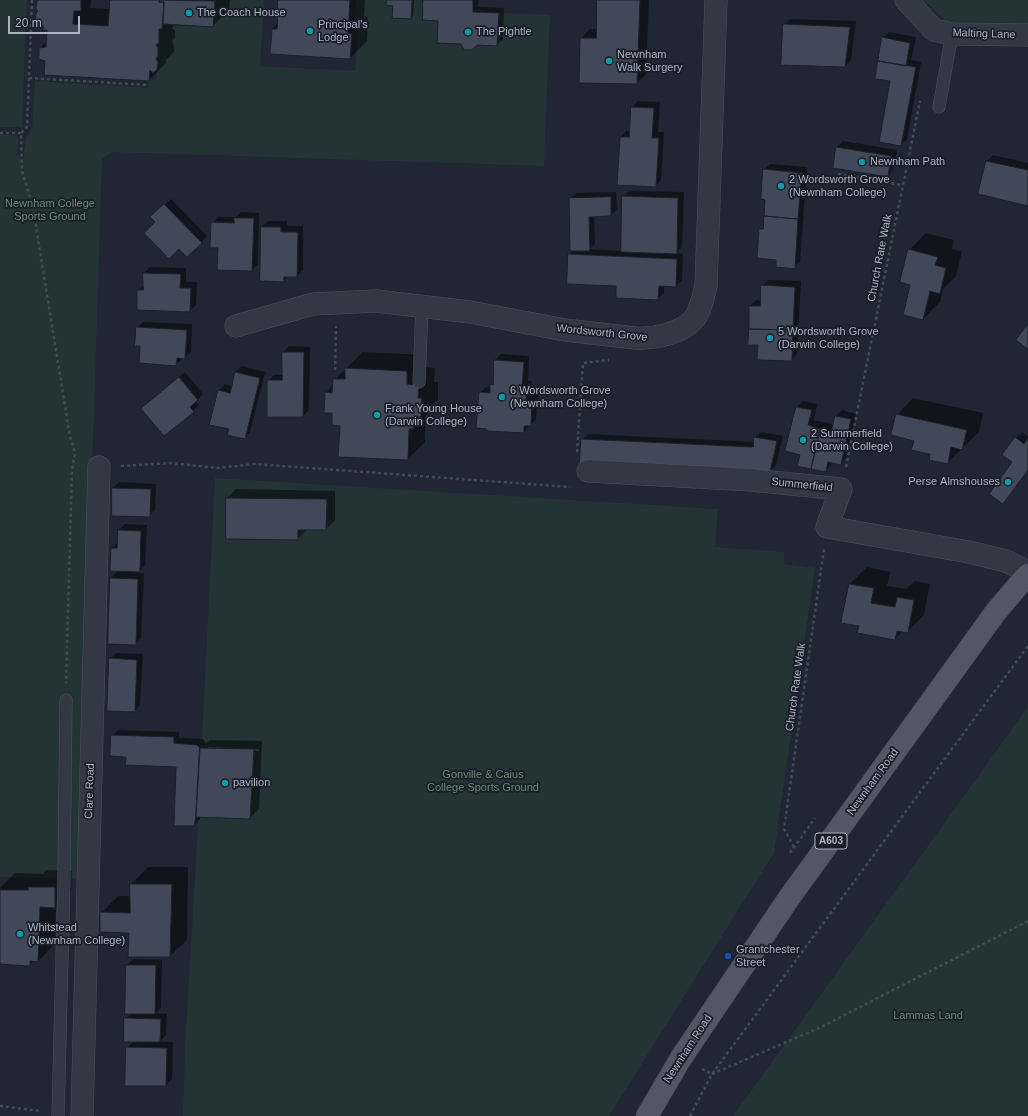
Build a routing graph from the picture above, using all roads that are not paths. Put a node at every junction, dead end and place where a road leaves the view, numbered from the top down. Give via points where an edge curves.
1 (716, 0) edge
2 (906, 0) edge
3 (952, 34) junction
4 (1028, 35) edge
5 (939, 107) dead end
6 (422, 306) junction
7 (236, 326) dead end
8 (419, 382) dead end
9 (99, 467) road end
10 (588, 471) road end
11 (1028, 574) edge
12 (66, 700) road end
13 (58, 1116) edge
14 (82, 1116) edge
15 (647, 1116) edge

1 - 6 street, Wordsworth Grove via 706,286 693,319 666,336 647,339 565,330 470,312
2 - 3 street, Malting Lane via 934,30
3 - 4 street, Malting Lane
3 - 5 lane
6 - 7 street, Wordsworth Grove via 376,301 313,304
6 - 8 lane
9 - 14 street, Clare Road
10 - 11 street, Summerfield via 751,480 842,489 824,526 968,552 1006,561
11 - 15 main road, Newnham Road / A603 via 991,620 790,898 681,1058
12 - 13 lane

